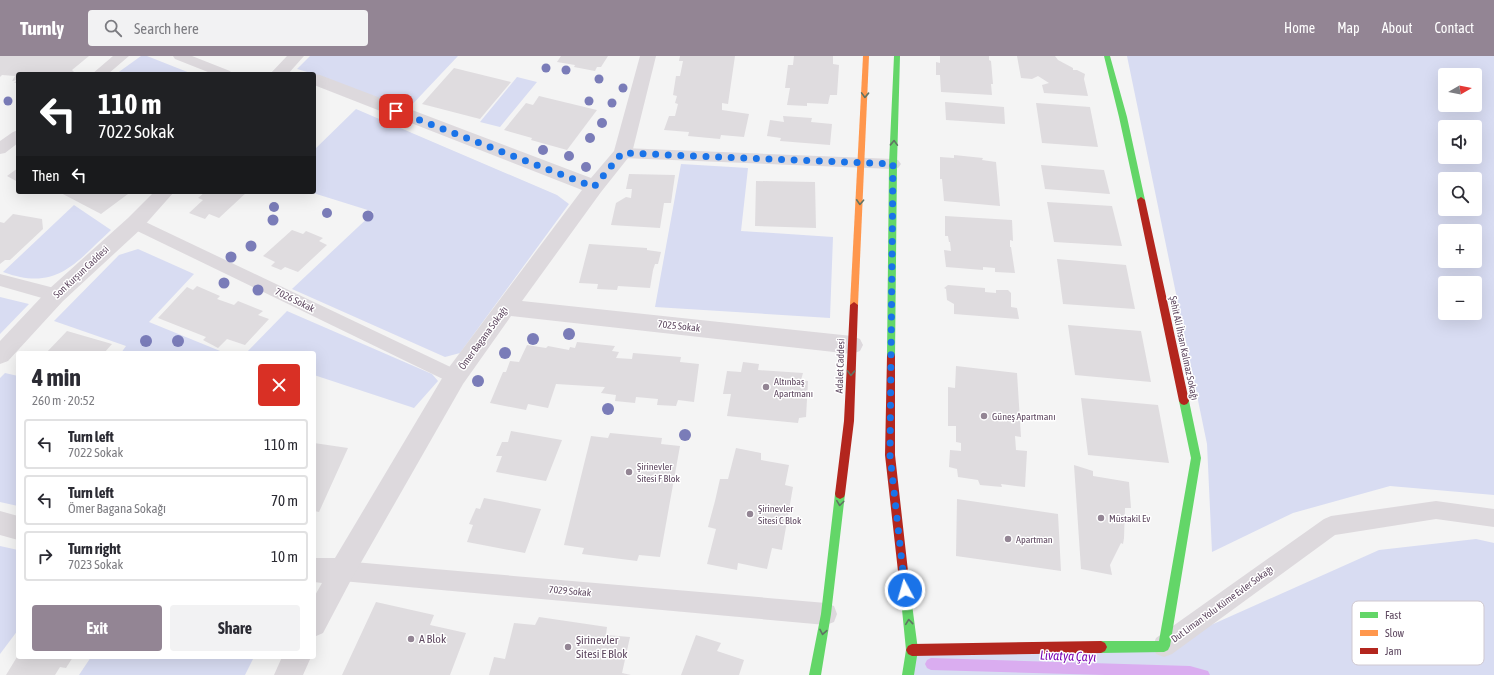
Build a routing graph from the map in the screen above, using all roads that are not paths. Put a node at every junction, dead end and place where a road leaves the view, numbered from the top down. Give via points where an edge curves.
1 (122, 56) edge
2 (180, 56) edge
3 (296, 56) edge
4 (648, 56) edge
5 (866, 56) edge
6 (897, 56) edge
7 (1107, 56) edge
8 (102, 72) edge
9 (220, 72) edge
10 (280, 72) edge
11 (316, 80) edge
12 (16, 137) edge
13 (0, 149) edge
14 (622, 153) junction
15 (862, 163) junction
16 (893, 164) junction
17 (594, 187) junction
18 (163, 194) edge
19 (135, 223) junction
20 (0, 280) edge
21 (56, 295) junction
22 (506, 307) junction
23 (852, 345) junction
24 (0, 355) edge
25 (455, 377) junction
26 (1494, 518) edge
27 (0, 523) edge
28 (16, 527) edge
29 (316, 570) edge
30 (342, 571) junction
31 (826, 614) junction
32 (316, 620) edge
33 (1164, 646) junction
34 (912, 650) junction
35 (296, 659) edge
36 (288, 675) edge
37 (815, 675) edge
38 (908, 675) edge

1 - 8 lane
2 - 9 lane
3 - 10 street
4 - 14 street, Ömer Bagana Sokağı
5 -> 15 street, Adalet Caddesi
16 -> 6 street
7 - 33 street, Şehit Ali İhsan Kalmaz Sokağı via 1123,117 1196,458
11 - 17 street
12 - 13 lane
14 - 15 lane
14 - 17 street, Ömer Bagana Sokağı
15 - 16 lane
15 -> 23 street, Adalet Caddesi
34 -> 16 street via 890,455
17 - 22 street, Ömer Bagana Sokağı
18 - 19 street, Son Kurşun Caddesi
19 - 21 street, Son Kurşun Caddesi
19 - 25 lane, 7026 Sokak
20 - 21 lane
21 - 24 street, Son Kurşun Caddesi
22 - 23 street, 7025 Sokak
22 - 25 street, Ömer Bagana Sokağı
23 -> 31 street, Adalet Caddesi via 849,421
25 - 30 street, Ömer Bagana Sokağı
26 - 33 lane, Dut Liman Yolu Küme Evler Sokağı via 1436,510 1331,526
27 - 28 street
29 - 30 street, 7029 Sokak
30 - 31 lane, 7029 Sokak
30 - 32 street, Ömer Bagana Sokağı
31 -> 37 street, Adalet Caddesi
33 - 34 street, Dut Liman Yolu Küme Evler Sokağı
34 - 38 street
35 - 36 street

